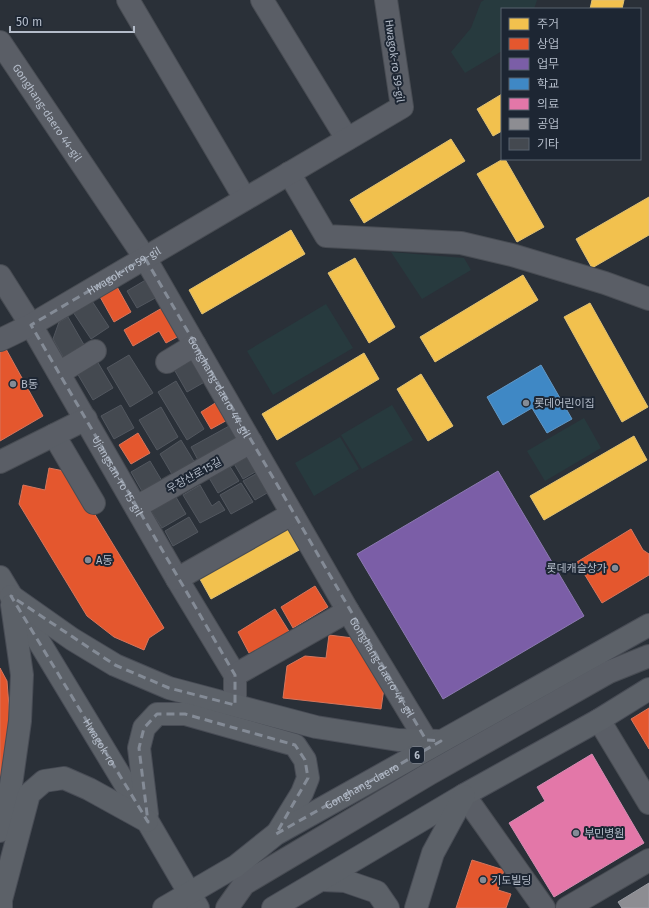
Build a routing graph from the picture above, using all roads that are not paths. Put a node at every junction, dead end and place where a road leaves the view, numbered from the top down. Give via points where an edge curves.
1 (128, 0) edge
2 (262, 0) edge
3 (386, 0) edge
4 (0, 42) edge
5 (347, 139) junction
6 (289, 173) junction
7 (245, 199) junction
8 (145, 258) junction
9 (0, 276) edge
10 (649, 299) edge
11 (31, 325) junction
12 (0, 340) edge
13 (195, 345) junction
14 (95, 351) dead end
15 (167, 362) dead end
16 (59, 373) junction
17 (86, 419) junction
18 (54, 435) junction
19 (251, 442) junction
20 (0, 462) edge
21 (94, 503) dead end
22 (136, 507) junction
23 (292, 514) junction
24 (0, 577) edge
25 (178, 579) junction
26 (11, 596) junction
27 (348, 611) junction
28 (649, 625) edge
29 (649, 656) edge
30 (235, 675) junction
31 (649, 689) edge
32 (235, 705) junction
33 (599, 720) junction
34 (433, 741) junction
35 (464, 795) junction
36 (649, 803) edge
37 (148, 822) junction
38 (0, 826) edge
39 (276, 834) junction
40 (649, 860) edge
41 (322, 880) junction
42 (194, 901) edge
43 (1, 908) edge
44 (164, 908) edge
45 (227, 908) edge
46 (273, 908) edge
47 (388, 908) edge
48 (416, 908) edge
49 (544, 908) edge
50 (567, 908) edge

1 - 7 street
2 - 5 street
3 - 5 street, Hwagok-ro 59-gil via 402,107
4 - 8 street, Gonghang-daero 44-gil
5 - 6 street, Hwagok-ro 59-gil
6 - 7 street, Hwagok-ro 59-gil
6 - 10 street via 326,236 461,242 605,283
7 - 8 street, Hwagok-ro 59-gil
8 - 11 street, Hwagok-ro 59-gil
8 - 13 street, Gonghang-daero 44-gil
9 - 11 street, Ujangsan-ro 15-gil
11 - 12 street, Hwagok-ro 59-gil
11 - 16 street, Ujangsan-ro 15-gil
13 - 15 street
13 - 19 street, Gonghang-daero 44-gil
14 - 16 street
16 - 17 street, Ujangsan-ro 15-gil
17 - 18 street
17 - 22 street, Ujangsan-ro 15-gil
18 - 20 street
18 - 21 street
19 - 22 street, 우장산로15길
19 - 23 street, Gonghang-daero 44-gil
22 - 25 street, Ujangsan-ro 15-gil
23 - 25 street
23 - 27 street, Gonghang-daero 44-gil
24 - 26 main road, Hwagok-ro
25 - 30 street, Ujangsan-ro 15-gil
26 - 32 main road via 115,666 169,688
26 - 37 main road, Hwagok-ro
26 - 38 main road via 22,675 11,785
27 - 30 street
27 - 34 street, Gonghang-daero 44-gil
28 - 34 main road, Gonghang-daero / 6
29 - 45 street via 610,672 429,774 244,884
30 - 32 street
31 - 33 main road
32 - 34 main road via 316,727 398,740
33 - 35 main road
33 - 36 street
34 - 39 main road, Gonghang-daero / 6
35 - 41 main road
35 - 48 main road via 433,853
35 - 49 street
37 - 39 main road via 139,748 144,728 157,714 184,714 295,745 305,760 308,778 302,793
37 - 42 main road, Hwagok-ro
37 - 43 main road via 64,778 44,781 29,794
39 - 42 main road, Gonghang-daero / 6
40 - 50 street
41 - 46 main road
41 - 47 main road via 345,881 377,892
42 - 44 main road, Gonghang-daero / 6

